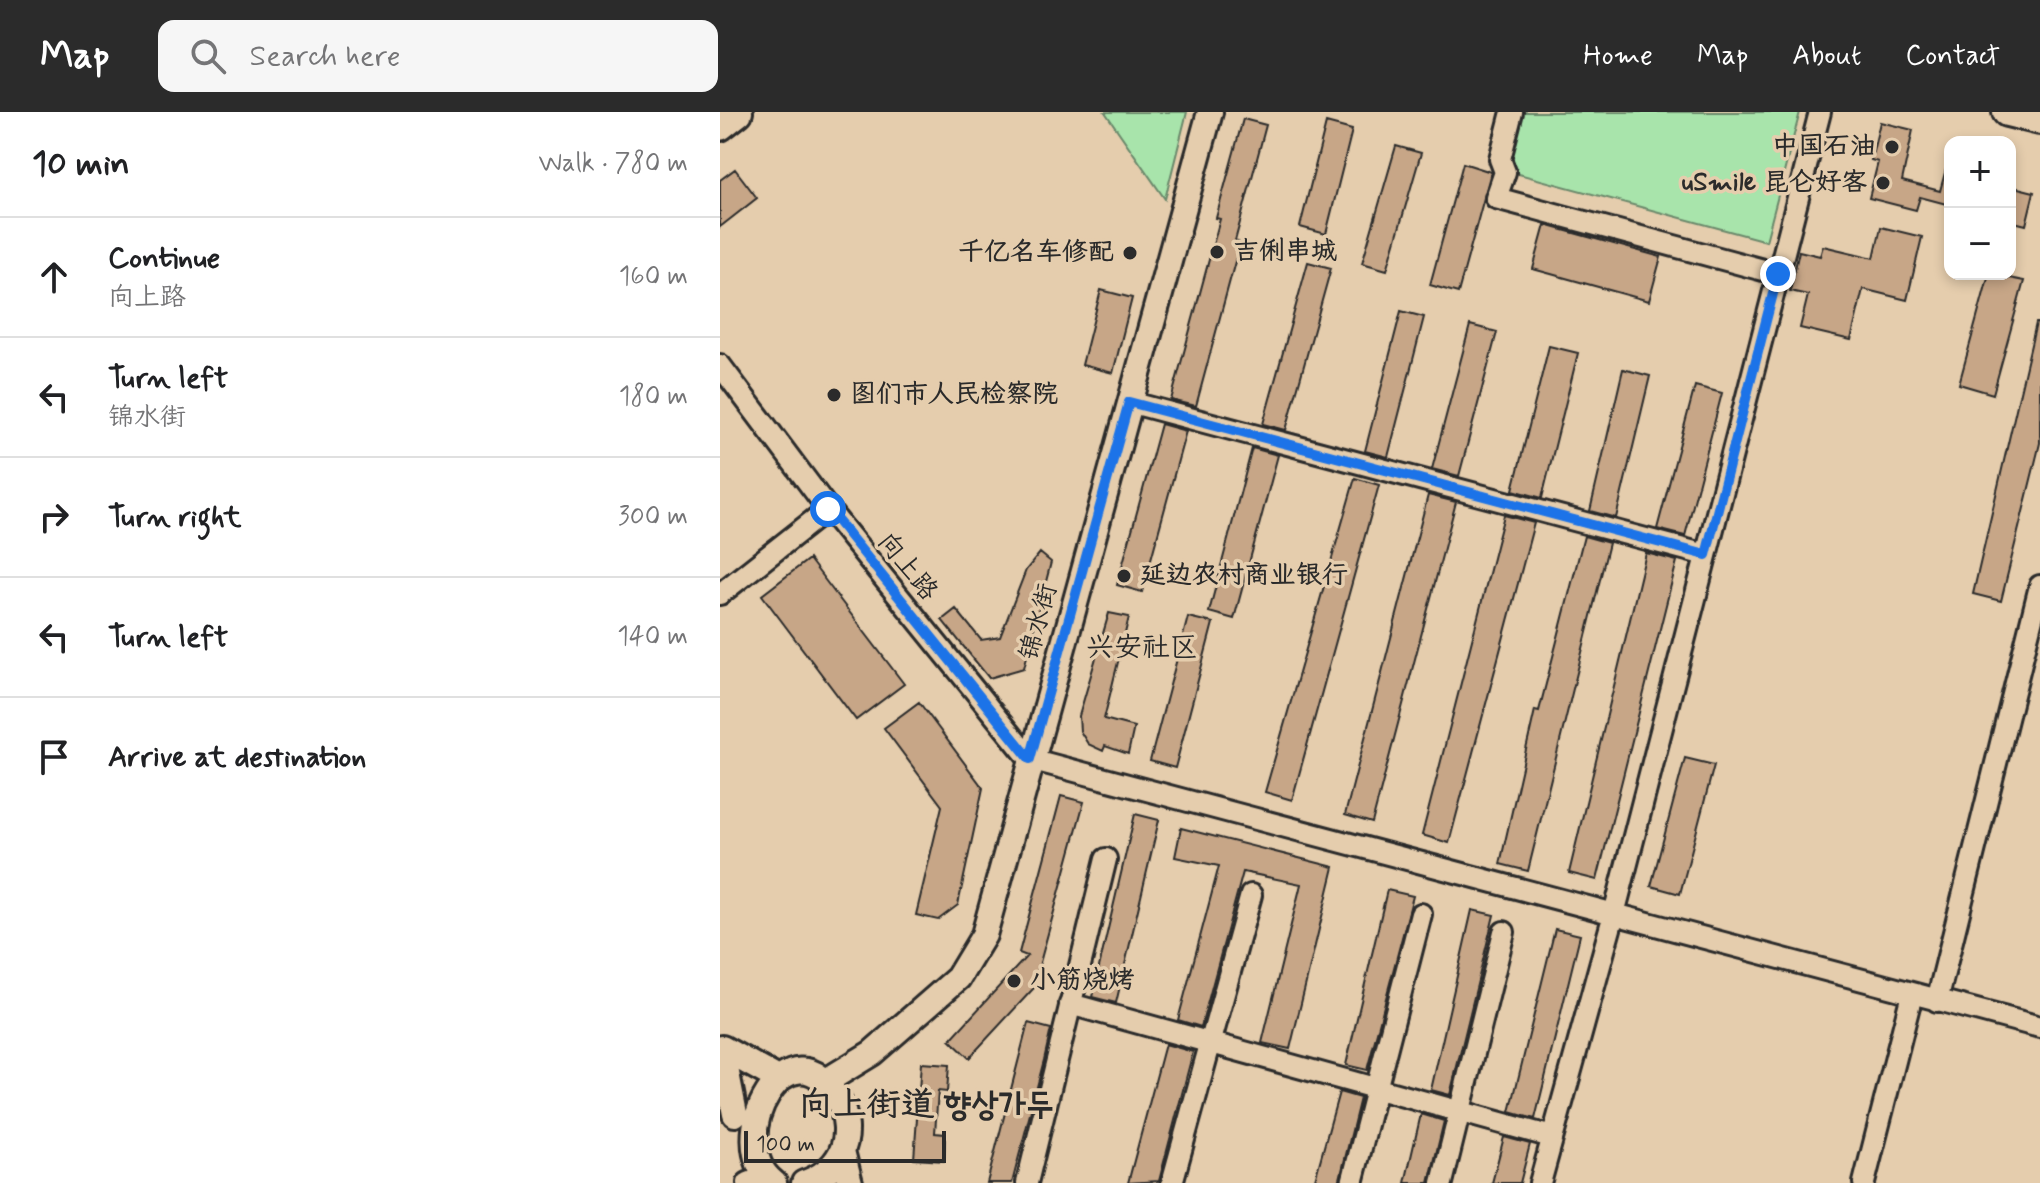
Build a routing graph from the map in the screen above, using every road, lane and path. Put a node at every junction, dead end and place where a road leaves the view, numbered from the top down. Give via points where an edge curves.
1 (738, 112) edge
2 (1210, 112) edge
3 (1512, 112) edge
4 (1820, 112) edge
5 (2007, 112) edge
6 (2040, 120) edge
7 (720, 126) edge
8 (1778, 274) junction
9 (720, 365) edge
10 (1129, 402) junction
11 (828, 509) junction
12 (1706, 555) junction
13 (2040, 586) edge
14 (720, 594) edge
15 (1030, 759) junction
16 (1106, 859) dead end
17 (1251, 895) dead end
18 (1421, 914) dead end
19 (1614, 914) junction
20 (1504, 932) dead end
21 (1912, 994) junction
22 (1937, 1001) junction
23 (1070, 1004) junction
24 (2040, 1027) edge
25 (1211, 1042) junction
26 (721, 1046) edge
27 (771, 1075) junction
28 (823, 1083) junction
29 (1376, 1088) junction
30 (1460, 1111) junction
31 (735, 1114) junction
32 (1552, 1137) junction
33 (842, 1151) junction
34 (761, 1181) edge
35 (804, 1183) edge
36 (850, 1183) edge
37 (1027, 1183) edge
38 (1172, 1183) edge
39 (1352, 1183) edge
40 (1442, 1183) edge
41 (1540, 1183) edge
42 (1864, 1183) edge

1 - 7 highway
2 - 10 main road, 锦水街
3 - 8 street via 1500,159 1505,172 1496,198
4 - 8 street
5 - 6 highway
8 - 12 street
9 - 11 street, 向上路
10 - 12 street
10 - 15 main road, 锦水街
11 - 14 street
11 - 15 street, 向上路
12 - 19 street
13 - 22 street
15 - 19 street
15 - 28 main road, 锦水街 via 984,935 958,978 872,1053
16 - 23 street
17 - 25 street
18 - 29 street
19 - 21 street
19 - 32 street
20 - 30 street
21 - 22 street
21 - 42 street
22 - 24 street
23 - 25 street
23 - 37 street
25 - 29 street
25 - 38 street
26 - 27 main road
26 - 31 main road
27 - 28 main road via 807,1074
27 - 31 main road via 742,1097
28 - 33 main road via 844,1114
29 - 30 street
29 - 39 street
30 - 32 street
30 - 40 street
31 - 34 main road via 737,1150
32 - 41 street
33 - 35 main road via 831,1167
33 - 36 main road

